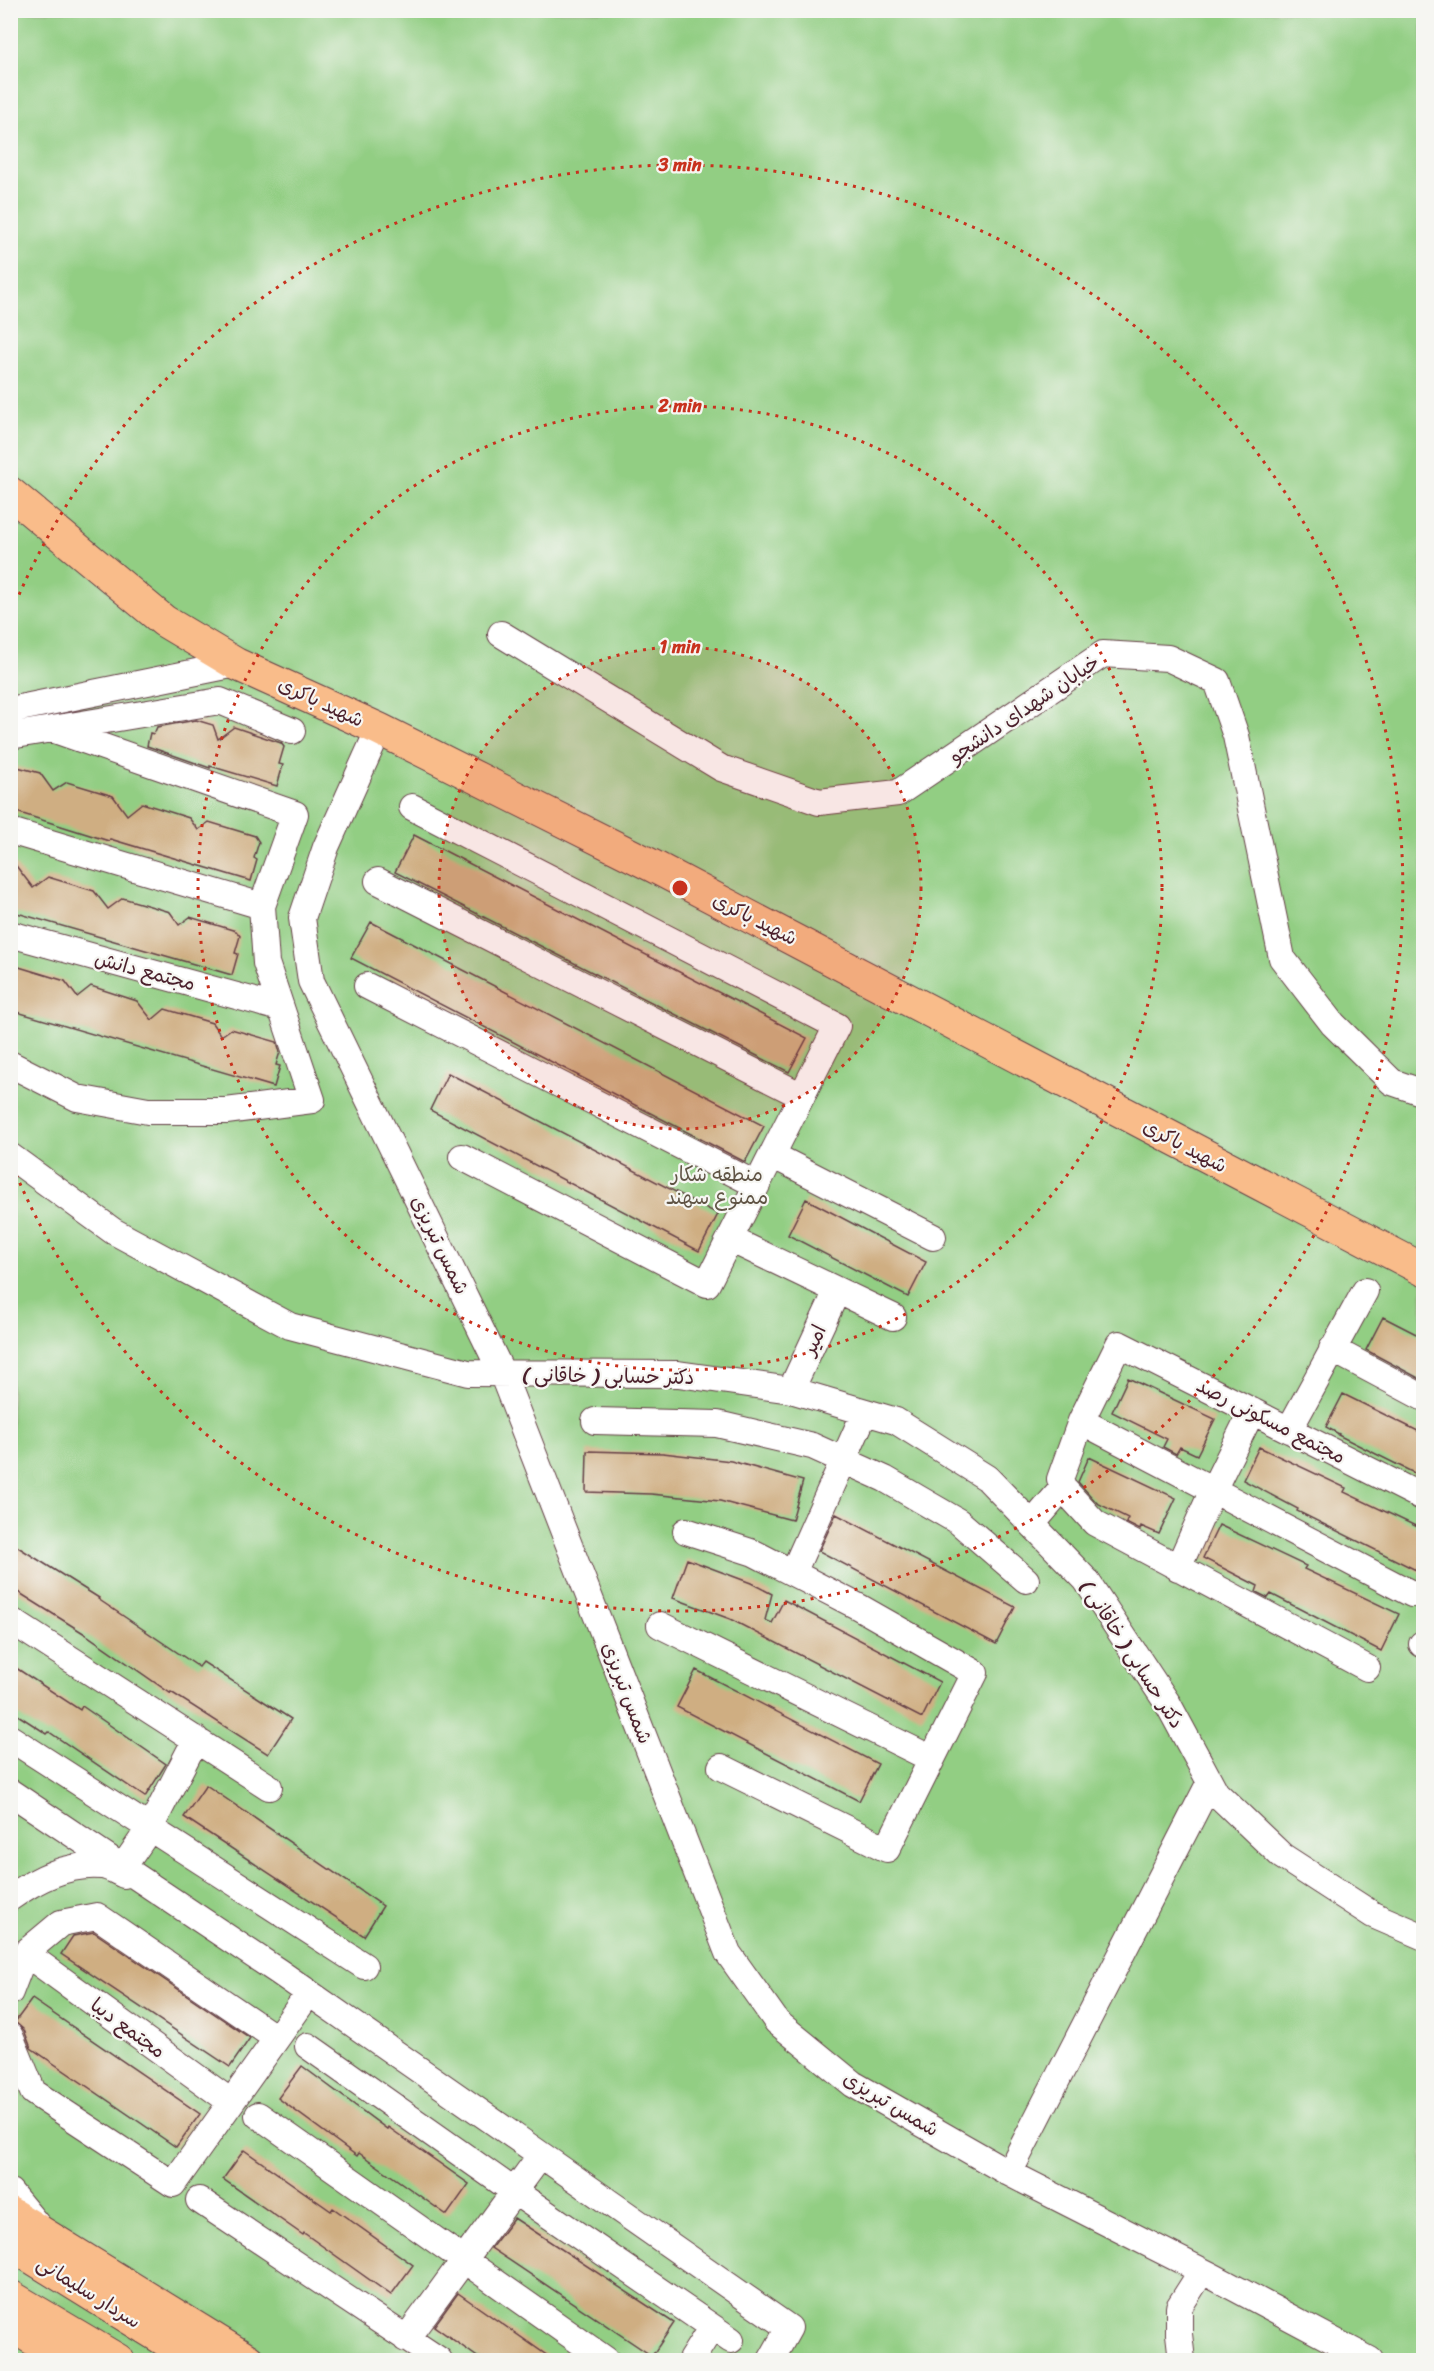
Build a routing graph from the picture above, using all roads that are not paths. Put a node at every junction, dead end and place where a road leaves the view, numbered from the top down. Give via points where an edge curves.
1 (10, 493) edge
2 (501, 634) dead end
3 (236, 664) junction
4 (22, 708) edge
5 (379, 729) junction
6 (292, 731) dead end
7 (32, 733) edge
8 (412, 807) dead end
9 (10, 831) edge
10 (378, 881) dead end
11 (261, 906) junction
12 (10, 934) edge
13 (367, 986) dead end
14 (280, 1008) junction
15 (10, 1064) edge
16 (1424, 1093) edge
17 (802, 1096) junction
18 (772, 1155) junction
19 (10, 1156) edge
20 (462, 1157) dead end
21 (757, 1185) junction
22 (933, 1237) dead end
23 (730, 1239) junction
24 (1424, 1270) edge
25 (837, 1291) junction
26 (1365, 1291) dead end
27 (893, 1317) dead end
28 (1332, 1349) junction
29 (502, 1374) junction
30 (791, 1390) junction
31 (1424, 1398) edge
32 (865, 1412) junction
33 (1252, 1412) junction
34 (595, 1421) dead end
35 (1081, 1422) junction
36 (1289, 1430) junction
37 (844, 1461) junction
38 (1063, 1488) junction
39 (1213, 1490) junction
40 (1424, 1498) edge
41 (1032, 1524) junction
42 (686, 1531) dead end
43 (1178, 1568) junction
44 (793, 1573) junction
45 (1026, 1580) dead end
46 (1412, 1594) dead end
47 (10, 1620) edge
48 (660, 1625) dead end
49 (1367, 1668) dead end
50 (10, 1738) edge
51 (196, 1739) junction
52 (932, 1759) junction
53 (721, 1767) dead end
54 (1210, 1782) junction
55 (269, 1787) dead end
56 (10, 1792) edge
57 (150, 1828) junction
58 (123, 1867) junction
59 (154, 1888) junction
60 (10, 1898) edge
61 (1424, 1937) edge
62 (25, 1953) junction
63 (364, 1966) dead end
64 (10, 1992) edge
65 (309, 1993) junction
66 (10, 2036) edge
67 (276, 2038) junction
68 (308, 2046) dead end
69 (231, 2102) junction
70 (258, 2115) dead end
71 (542, 2155) junction
72 (1008, 2173) junction
73 (10, 2192) edge
74 (514, 2192) junction
75 (200, 2200) dead end
76 (10, 2213) edge
77 (46, 2235) junction
78 (10, 2244) edge
79 (464, 2260) junction
80 (1202, 2271) junction
81 (127, 2284) junction
82 (10, 2296) edge
83 (10, 2325) edge
84 (406, 2339) junction
85 (199, 2359) edge
86 (68, 2360) edge
87 (771, 2360) edge
88 (118, 2361) edge
89 (248, 2361) edge
90 (439, 2361) edge
91 (606, 2361) edge
92 (691, 2361) edge
93 (1182, 2361) edge
94 (1370, 2361) edge

1 - 3 main road, شهید باکری via 164,621
2 - 16 street, خیابان شهدای دانشجو via 721,768 819,802 898,793 1103,654 1168,657 1217,681 1236,736 1282,958 1333,1024 1392,1082
3 - 4 street
3 - 5 main road, شهید باکری
4 - 7 street
5 - 24 main road, شهید باکری via 808,946
5 - 29 street, شمس تبریزی via 326,847 302,918 311,981
6 - 7 street via 220,701
7 - 11 street via 295,814
8 - 17 street via 837,1026
9 - 11 street
10 - 17 street
11 - 14 street via 267,963
12 - 14 street, مجتمع دانش
13 - 21 street
14 - 15 street via 312,1100 226,1111 148,1111 77,1098
17 - 18 street
18 - 21 street
18 - 22 street
19 - 29 street, دکتر حسابی ( خاقانی ) via 113,1231 290,1326 468,1373
20 - 23 street via 707,1284
21 - 23 street
23 - 25 street
25 - 27 street
25 - 30 street, امیر
26 - 28 street
28 - 31 street
28 - 36 street
29 - 30 street, دکتر حسابی ( خاقانی ) via 678,1374
29 - 72 street, شمس تبریزی via 728,1953 777,2022 853,2084
30 - 32 street, دکتر حسابی ( خاقانی )
32 - 37 street
32 - 41 street, دکتر حسابی ( خاقانی ) via 896,1421 987,1478
33 - 35 street, مجتمع مسکونی رصد via 1119,1344
33 - 36 street, مجتمع مسکونی رصد
33 - 39 street
34 - 37 street via 717,1424 812,1446
35 - 38 street via 1060,1479
35 - 39 street
36 - 40 street, مجتمع مسکونی رصد
37 - 44 street
37 - 45 street via 885,1479 959,1522
38 - 41 street
38 - 43 street via 1095,1523
39 - 43 street
39 - 46 street
41 - 54 street, دکتر حسابی ( خاقانی ) via 1086,1580 1168,1704
42 - 44 street via 754,1553
43 - 49 street
44 - 52 street via 860,1606 975,1673
47 - 51 street
48 - 52 street
50 - 57 street
51 - 55 street
51 - 57 street
52 - 53 street via 887,1849
54 - 61 street, دکتر حسابی ( خاقانی ) via 1216,1793 1281,1856 1373,1915
54 - 72 street
56 - 58 street
57 - 58 street
57 - 63 street
58 - 59 street
59 - 60 street via 103,1866 69,1868 31,1883
59 - 65 street
62 - 64 street
62 - 67 street via 61,1923 98,1916
62 - 69 street, مجتمع دیبا
65 - 67 street
65 - 71 street
66 - 69 street via 33,2092 173,2184
67 - 69 street
68 - 74 street
70 - 79 street
71 - 74 street
71 - 87 street via 789,2328
72 - 80 street, شمس تبریزی
73 - 77 street
74 - 79 street
74 - 92 street via 722,2334
75 - 84 street
76 - 77 main road
77 - 81 main road
78 - 85 main road, سردار سلیمانی
79 - 84 street
79 - 91 street
80 - 93 street via 1179,2307
80 - 94 street, شمس تبریزی
81 - 85 main road
81 - 89 main road
82 - 88 main road
83 - 86 main road
84 - 90 street

